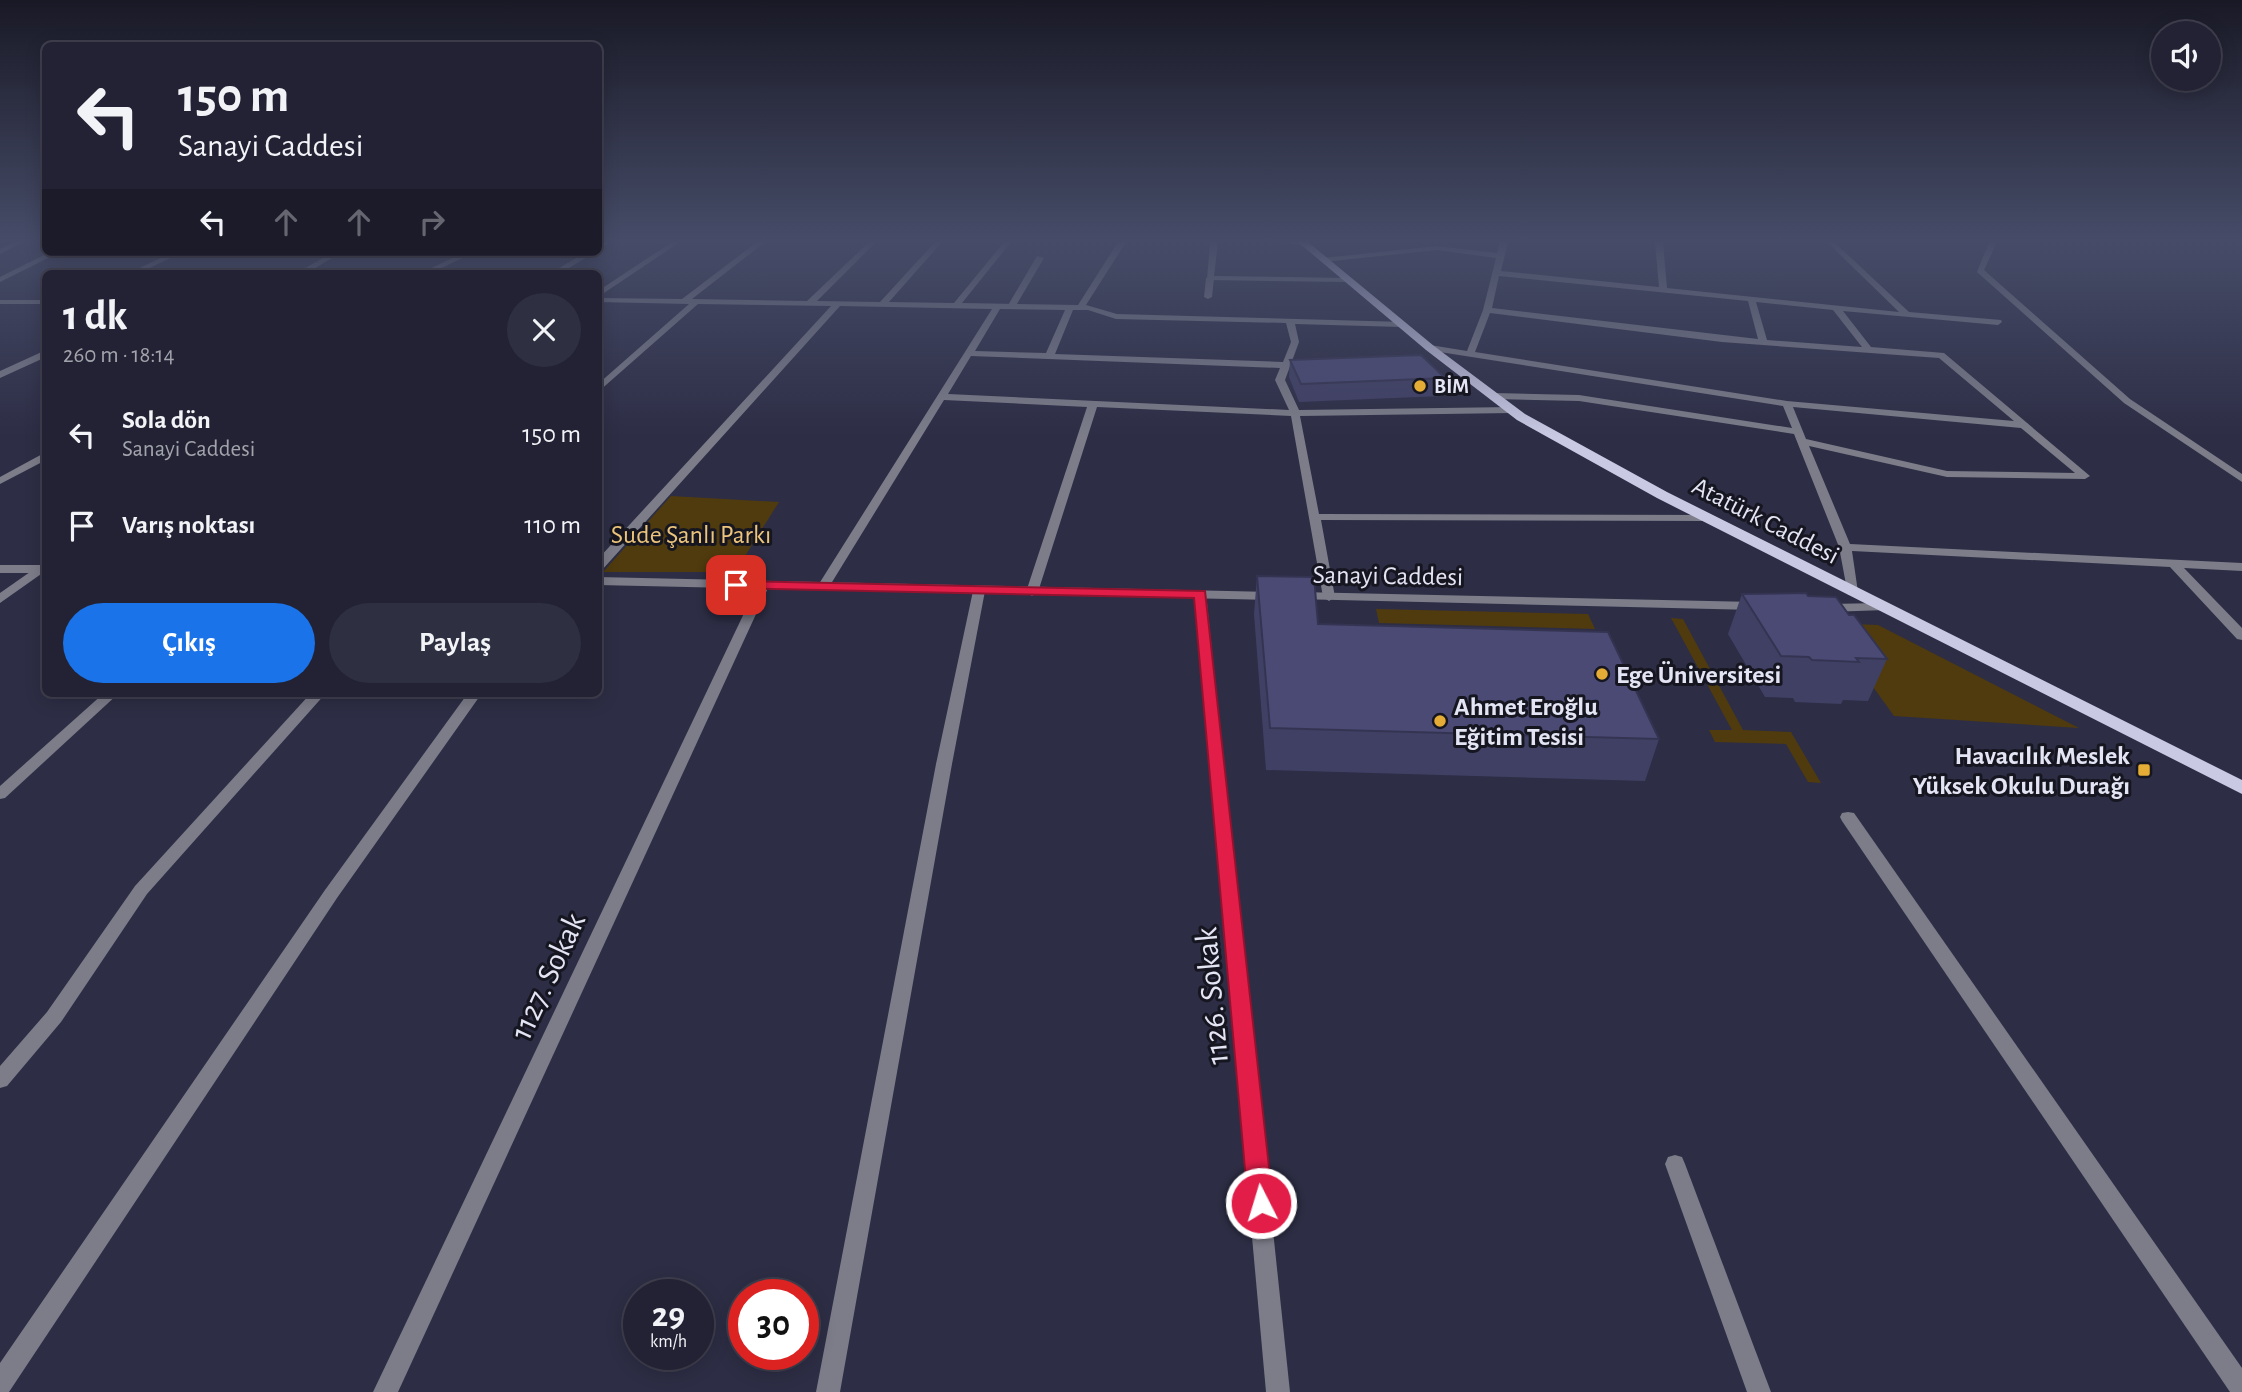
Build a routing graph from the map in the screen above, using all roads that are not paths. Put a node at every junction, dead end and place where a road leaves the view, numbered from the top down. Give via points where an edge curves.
1 (690, 307) edge
2 (835, 307) edge
3 (997, 307) edge
4 (1012, 307) edge
5 (1381, 307) edge
6 (1488, 307) edge
7 (1753, 307) edge
8 (1826, 307) edge
9 (1899, 307) edge
10 (2021, 307) edge
11 (1075, 308) junction
12 (1836, 308) junction
13 (1487, 310) junction
14 (1907, 315) junction
15 (1290, 321) junction
16 (1998, 322) dead end
17 (1402, 324) junction
18 (1763, 342) junction
19 (1430, 348) junction
20 (1868, 349) junction
21 (968, 353) junction
22 (1470, 354) junction
23 (42, 355) edge
24 (1049, 356) junction
25 (1286, 365) junction
26 (0, 375) edge
27 (602, 385) edge
28 (1494, 396) junction
29 (940, 397) junction
30 (1093, 404) junction
31 (1787, 404) junction
32 (1512, 410) junction
33 (1295, 412) junction
34 (2025, 425) junction
35 (1800, 437) junction
36 (42, 457) edge
37 (2242, 479) edge
38 (0, 481) edge
39 (1315, 517) junction
40 (1708, 518) junction
41 (1845, 547) junction
42 (602, 563) edge
43 (2174, 563) junction
44 (2242, 567) edge
45 (0, 569) edge
46 (42, 569) edge
47 (42, 570) edge
48 (602, 581) edge
49 (763, 586) junction
50 (822, 587) junction
51 (979, 591) junction
52 (1032, 592) junction
53 (1852, 592) junction
54 (1200, 594) junction
55 (1329, 597) junction
56 (0, 599) edge
57 (1775, 607) edge
58 (1882, 607) junction
59 (1814, 608) edge
60 (2242, 636) edge
61 (108, 697) edge
62 (315, 697) edge
63 (472, 697) edge
64 (2242, 788) edge
65 (0, 793) edge
66 (1847, 817) dead end
67 (0, 1080) edge
68 (1675, 1164) dead end
69 (0, 1384) edge
70 (2242, 1390) edge
71 (385, 1392) edge
72 (828, 1392) edge
73 (1278, 1392) edge
74 (1759, 1392) edge

1 - 27 street
2 - 42 street
3 - 21 street
4 - 11 street
5 - 17 main road, Atatürk Caddesi
6 - 13 street
7 - 18 street
8 - 12 street
9 - 14 street
10 - 37 street via 2127,401
11 - 15 street via 1116,316
11 - 24 street
12 - 14 street
12 - 20 street
13 - 18 street
13 - 22 street
14 - 16 street
15 - 17 street
15 - 25 street via 1295,342
17 - 19 main road, Atatürk Caddesi
18 - 20 street
19 - 22 street
19 - 28 main road, Atatürk Caddesi
20 - 34 street via 1941,355
21 - 24 street
21 - 29 street
22 - 31 street
23 - 26 street
24 - 25 street
25 - 33 street via 1280,380
28 - 32 main road, Atatürk Caddesi
28 - 35 street via 1579,398
29 - 30 street
29 - 50 street
30 - 33 street
30 - 52 street
31 - 34 street
31 - 35 street
32 - 33 street
32 - 40 main road, Atatürk Caddesi
33 - 39 street
34 - 35 street via 2085,476 1947,474
35 - 41 street
36 - 38 street
39 - 40 street
39 - 55 street
40 - 53 main road, Atatürk Caddesi
41 - 43 street
41 - 53 street
43 - 44 street
43 - 60 street
45 - 46 street
47 - 56 street
48 - 49 street, Sanayi Caddesi
49 - 50 street, Sanayi Caddesi
49 - 71 street, 1127. Sokak
50 - 51 street, Sanayi Caddesi
51 - 52 street, Sanayi Caddesi
51 - 72 street
52 - 54 street, Sanayi Caddesi
53 - 58 main road, Atatürk Caddesi
54 - 55 street, Sanayi Caddesi
54 - 73 street, 1126. Sokak
55 - 57 street, Sanayi Caddesi
58 - 59 street
58 - 64 main road, Atatürk Caddesi
61 - 65 street
62 - 67 street via 141,890 54,1017
63 - 69 street via 331,894
66 - 70 street
68 - 74 street

